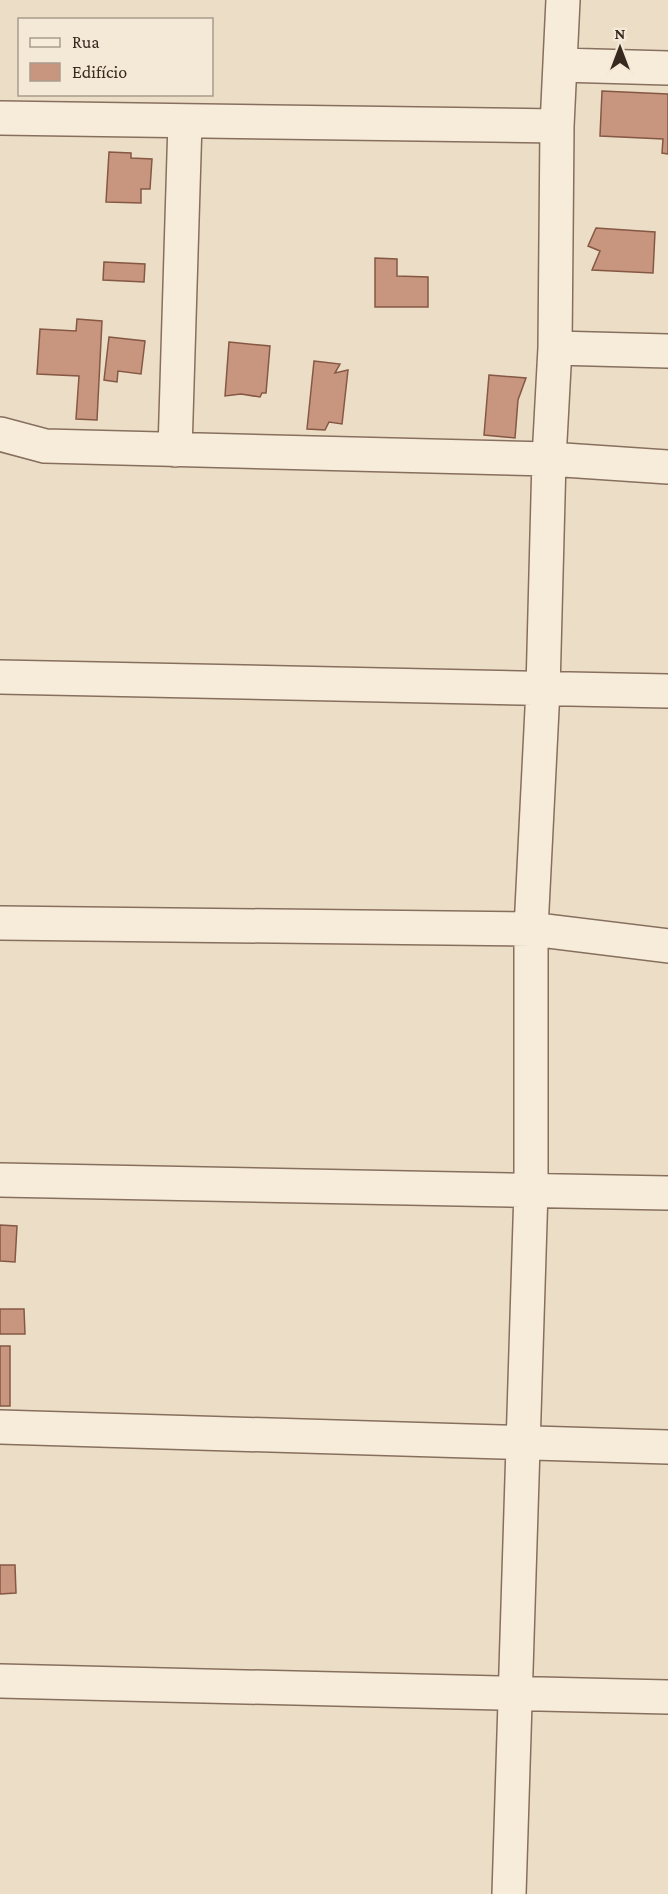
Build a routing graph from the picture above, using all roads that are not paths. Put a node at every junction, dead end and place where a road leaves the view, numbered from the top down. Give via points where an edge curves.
1 (563, 0) edge
2 (561, 65) junction
3 (668, 68) edge
4 (0, 118) edge
5 (185, 122) junction
6 (557, 126) junction
7 (555, 348) junction
8 (668, 351) edge
9 (0, 434) edge
10 (176, 450) junction
11 (549, 459) junction
12 (668, 467) edge
13 (0, 677) edge
14 (543, 689) junction
15 (668, 692) edge
16 (0, 923) edge
17 (531, 928) junction
18 (668, 946) edge
19 (0, 1180) edge
20 (531, 1190) junction
21 (668, 1193) edge
22 (0, 1427) edge
23 (524, 1443) junction
24 (668, 1447) edge
25 (0, 1681) edge
26 (515, 1695) junction
27 (668, 1697) edge
28 (509, 1894) edge

1 - 2 street
2 - 3 street
2 - 6 street
4 - 5 street
5 - 6 street
5 - 10 street
6 - 7 street
7 - 8 street
7 - 11 street
9 - 10 street via 45,446
10 - 11 street
11 - 12 street
11 - 14 street
13 - 14 street
14 - 15 street
14 - 17 street
16 - 17 street
17 - 18 street
17 - 20 street
19 - 20 street
20 - 21 street
20 - 23 street
22 - 23 street
23 - 24 street
23 - 26 street
25 - 26 street
26 - 27 street
26 - 28 street

